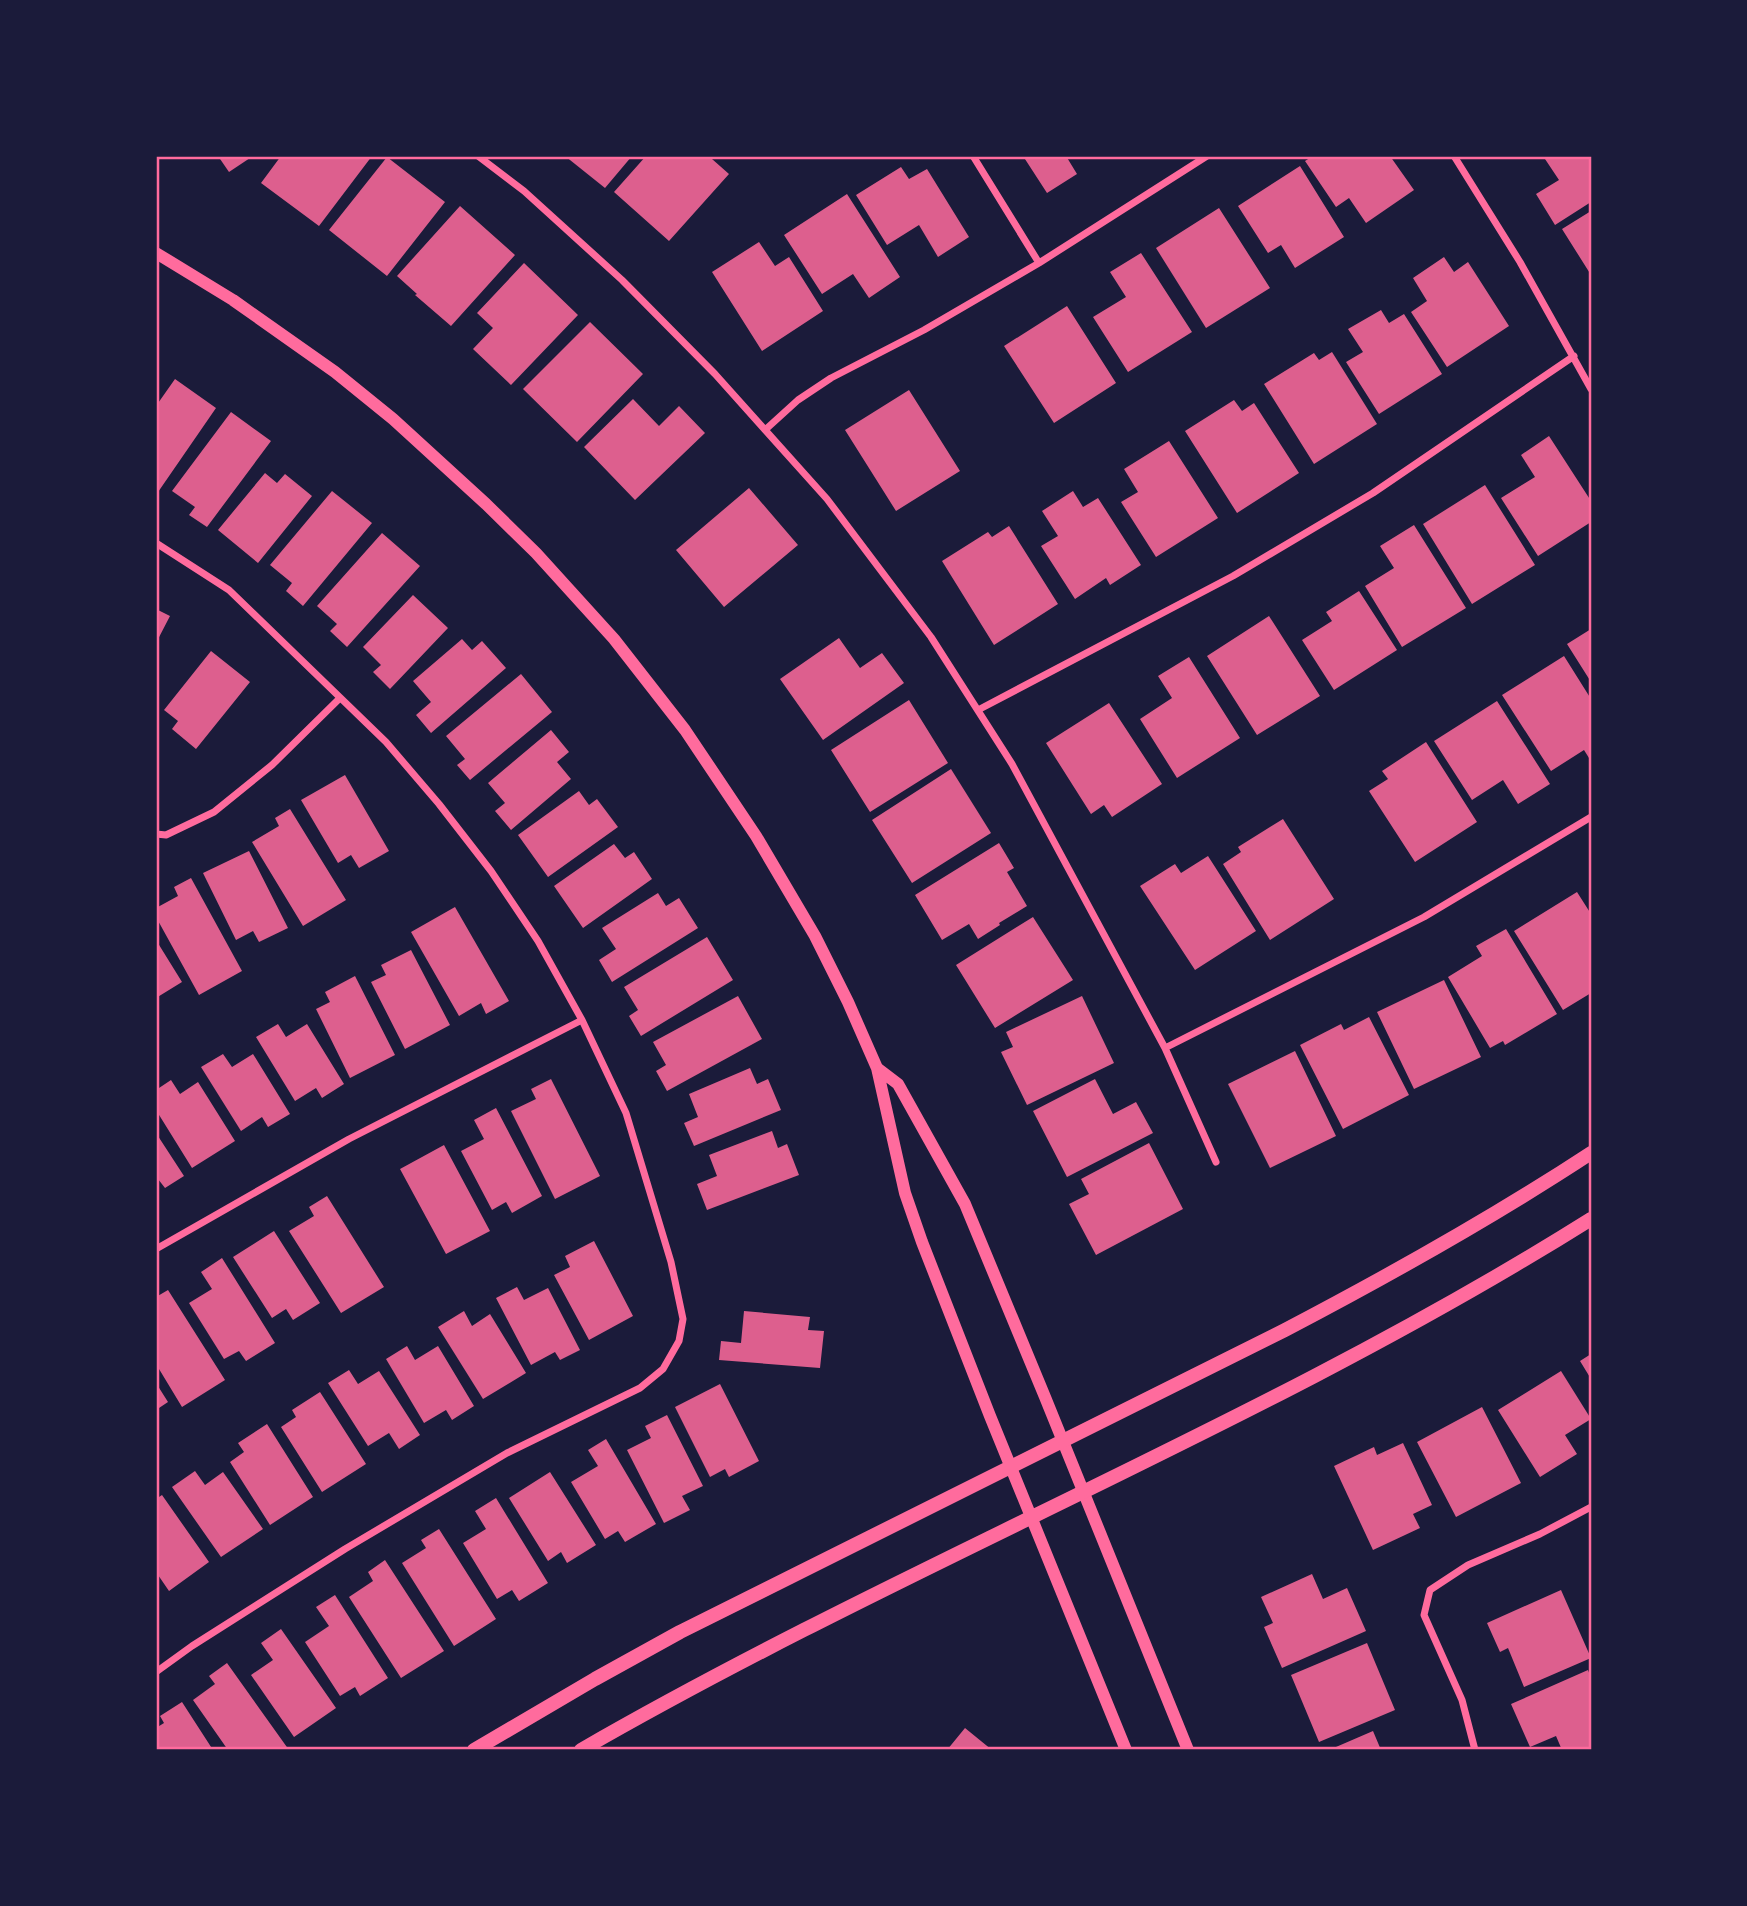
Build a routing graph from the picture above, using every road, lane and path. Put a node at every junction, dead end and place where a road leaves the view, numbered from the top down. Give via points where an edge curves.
1 (478, 156) edge
2 (973, 156) edge
3 (1207, 156) edge
4 (1454, 156) edge
5 (156, 253) edge
6 (1039, 263) junction
7 (1574, 356) junction
8 (1591, 389) edge
9 (765, 430) junction
10 (156, 542) edge
11 (340, 698) junction
12 (978, 710) junction
13 (1591, 817) edge
14 (156, 834) edge
15 (582, 1020) junction
16 (1166, 1048) junction
17 (877, 1068) junction
18 (1591, 1153) edge
19 (1216, 1163) dead end
20 (1591, 1219) edge
21 (156, 1249) edge
22 (1062, 1440) junction
23 (1010, 1466) junction
24 (1084, 1492) junction
25 (1591, 1507) edge
26 (1032, 1518) junction
27 (156, 1672) edge
28 (474, 1750) edge
29 (581, 1750) edge
30 (1126, 1750) edge
31 (1188, 1750) edge
32 (1475, 1750) edge

1 - 9 street via 634,290
2 - 6 street
3 - 6 street
4 - 7 street
5 - 17 street via 282,334 393,419 486,503 577,597 685,730 749,825 815,936
6 - 9 street via 831,378
7 - 8 street
7 - 12 street via 1373,493 1233,576
9 - 12 street via 827,499 931,637
10 - 11 street via 229,590
11 - 14 street via 272,765 214,812 166,835
11 - 15 street via 386,742 491,871 538,941
12 - 16 street
13 - 16 street via 1424,917
15 - 21 street via 349,1139
15 - 27 street via 626,1113 671,1262 683,1319 679,1341 663,1369 640,1388 507,1453 345,1549
16 - 19 street
17 - 22 street via 898,1084 965,1204
17 - 23 street via 905,1194
18 - 22 main road via 1419,1258
20 - 24 main road via 1371,1347
22 - 23 main road
22 - 24 street
23 - 26 street
23 - 28 main road via 680,1632
24 - 26 main road
24 - 31 street
25 - 32 street via 1468,1565 1430,1590 1424,1615 1462,1700
26 - 29 main road via 766,1650
26 - 30 street

